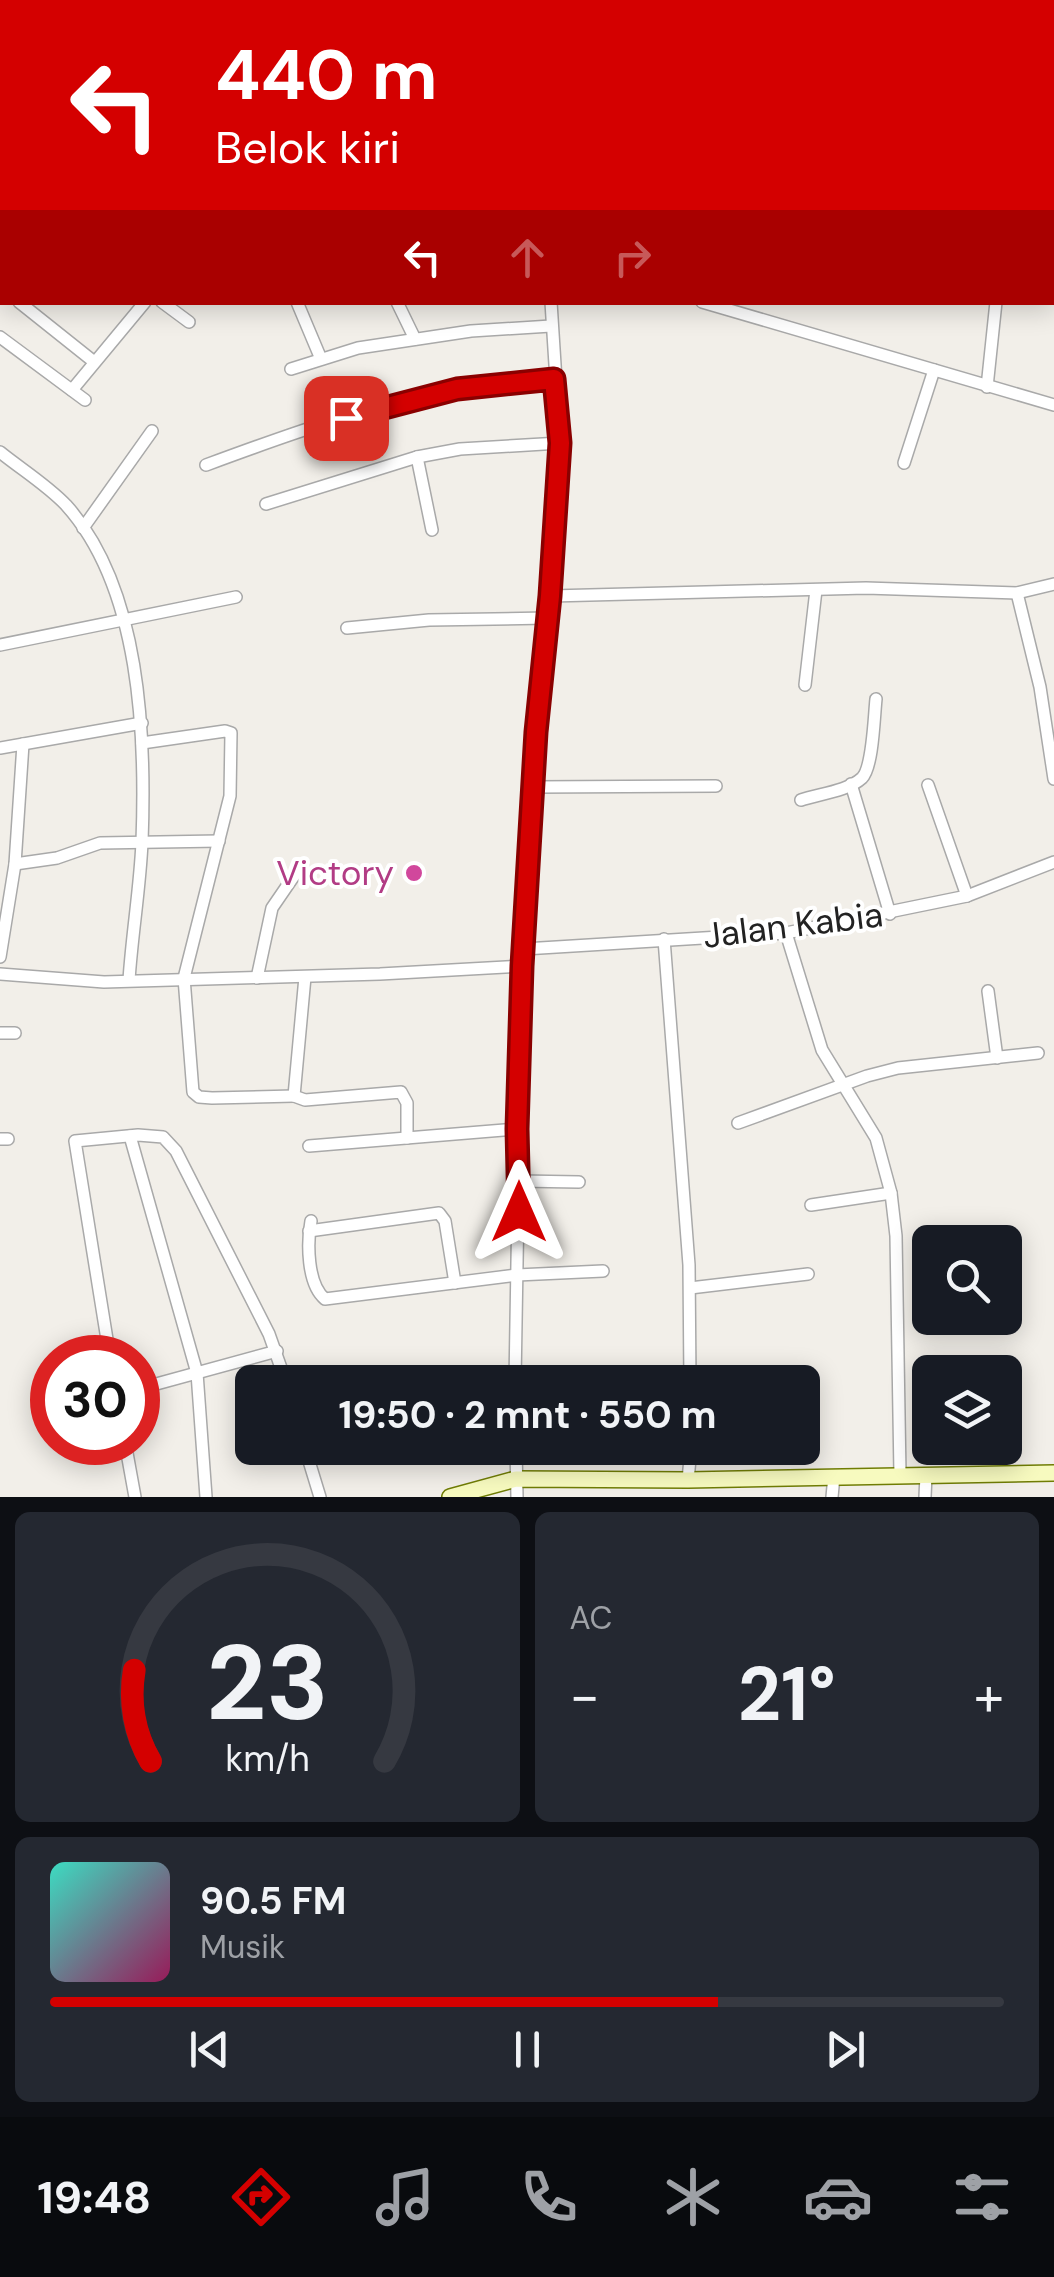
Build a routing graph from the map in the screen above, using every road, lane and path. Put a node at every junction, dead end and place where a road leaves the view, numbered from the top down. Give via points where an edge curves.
1 (23, 305) edge
2 (142, 305) edge
3 (166, 305) edge
4 (298, 305) edge
5 (398, 305) edge
6 (551, 305) edge
7 (996, 305) edge
8 (751, 308) edge
9 (189, 322) dead end
10 (551, 326) junction
11 (0, 337) edge
12 (415, 339) junction
13 (322, 359) junction
14 (93, 361) junction
15 (292, 369) dead end
16 (934, 370) junction
17 (554, 379) junction
18 (988, 387) junction
19 (72, 390) junction
20 (85, 400) dead end
21 (1054, 406) edge
22 (152, 431) dead end
23 (560, 443) junction
24 (0, 452) edge
25 (417, 457) junction
26 (904, 464) dead end
27 (206, 465) dead end
28 (266, 504) dead end
29 (84, 528) junction
30 (432, 530) dead end
31 (1054, 584) edge
32 (816, 590) junction
33 (1018, 594) junction
34 (550, 596) junction
35 (236, 597) dead end
36 (548, 618) junction
37 (124, 621) junction
38 (347, 628) dead end
39 (0, 645) edge
40 (805, 686) dead end
41 (876, 699) dead end
42 (142, 723) junction
43 (142, 743) junction
44 (23, 744) junction
45 (0, 748) edge
46 (1054, 779) edge
47 (852, 784) junction
48 (928, 785) dead end
49 (716, 786) dead end
50 (535, 787) junction
51 (801, 800) dead end
52 (219, 840) junction
53 (142, 844) junction
54 (1054, 862) edge
55 (15, 864) junction
56 (296, 873) dead end
57 (967, 896) junction
58 (890, 914) junction
59 (786, 933) junction
60 (664, 940) junction
61 (524, 948) junction
62 (0, 958) edge
63 (522, 966) junction
64 (0, 974) edge
65 (305, 976) junction
66 (184, 978) junction
67 (257, 978) junction
68 (129, 980) junction
69 (988, 990) dead end
70 (0, 1033) edge
71 (15, 1033) dead end
72 (1038, 1053) dead end
73 (997, 1058) junction
74 (843, 1086) junction
75 (294, 1096) junction
76 (738, 1123) dead end
77 (517, 1129) junction
78 (130, 1136) junction
79 (407, 1138) junction
80 (309, 1146) dead end
81 (520, 1181) junction
82 (579, 1182) dead end
83 (891, 1192) junction
84 (811, 1204) dead end
85 (603, 1270) dead end
86 (808, 1274) dead end
87 (517, 1275) junction
88 (454, 1283) junction
89 (690, 1288) junction
90 (106, 1335) edge
91 (277, 1351) junction
92 (281, 1365) edge
93 (515, 1365) edge
94 (690, 1365) edge
95 (197, 1374) junction
96 (160, 1383) edge
97 (129, 1465) edge
98 (310, 1465) edge
99 (516, 1465) edge
100 (689, 1465) edge
101 (1054, 1473) edge
102 (900, 1474) junction
103 (926, 1475) junction
104 (834, 1476) junction
105 (516, 1480) junction
106 (688, 1480) junction
107 (134, 1497) edge
108 (206, 1497) edge
109 (320, 1497) edge
110 (450, 1497) edge
111 (517, 1497) edge
112 (832, 1497) edge
113 (924, 1497) edge

1 - 14 street
2 - 14 street
3 - 9 street
4 - 13 street
5 - 12 street
6 - 10 street
7 - 18 street
8 - 16 street
10 - 12 street
10 - 17 street
11 - 19 street
12 - 13 street
13 - 15 street
14 - 19 street
16 - 18 street
16 - 26 street
17 - 23 street
17 - 27 street via 457,389 276,438
18 - 21 street
19 - 20 street
22 - 29 street
23 - 25 street
23 - 34 street
24 - 29 street via 64,503
25 - 28 street
25 - 30 street
29 - 37 street
31 - 33 street
32 - 33 street
32 - 34 street
32 - 40 street
33 - 46 street
34 - 36 street
35 - 37 street
36 - 38 street
36 - 50 street
37 - 39 street
37 - 42 street
41 - 47 street via 869,767
42 - 43 street
42 - 44 street
43 - 52 street via 231,733 230,796
43 - 53 street
44 - 45 street
44 - 55 street
47 - 51 street
47 - 58 street
48 - 57 street
49 - 50 street
50 - 61 street
52 - 53 street
52 - 66 street
53 - 55 street via 100,843
53 - 68 street
54 - 57 street, Jalan Kabia
55 - 62 street
56 - 67 street via 272,908
57 - 58 street, Jalan Kabia
58 - 59 street, Jalan Kabia
59 - 60 street, Jalan Kabia
59 - 74 street via 809,1016
60 - 61 street, Jalan Kabia
60 - 89 street
61 - 63 street
63 - 65 street
63 - 77 street
64 - 68 street
65 - 67 street
65 - 75 street
66 - 67 street
66 - 68 street
66 - 75 street via 194,1092 212,1098
69 - 73 street
70 - 71 street
72 - 73 street
73 - 74 street via 898,1068
74 - 76 street
74 - 83 street via 876,1138
75 - 79 street via 401,1092
77 - 79 street
77 - 81 street
78 - 90 street via 75,1140
78 - 91 street via 170,1142
78 - 95 street
79 - 80 street
81 - 82 street
81 - 87 street
83 - 84 street
83 - 102 street
85 - 87 street
86 - 89 street
87 - 88 street
87 - 93 street
88 - 88 street via 446,1221 439,1213 310,1226 312,1269 324,1300
89 - 94 street
91 - 92 street
91 - 95 street
95 - 96 street
95 - 108 street
97 - 107 street
98 - 109 street
99 - 105 street
100 - 106 street
101 - 103 main road
102 - 103 main road
102 - 104 main road
103 - 113 street
104 - 106 main road
104 - 112 street
105 - 106 main road
105 - 110 main road
105 - 111 street

